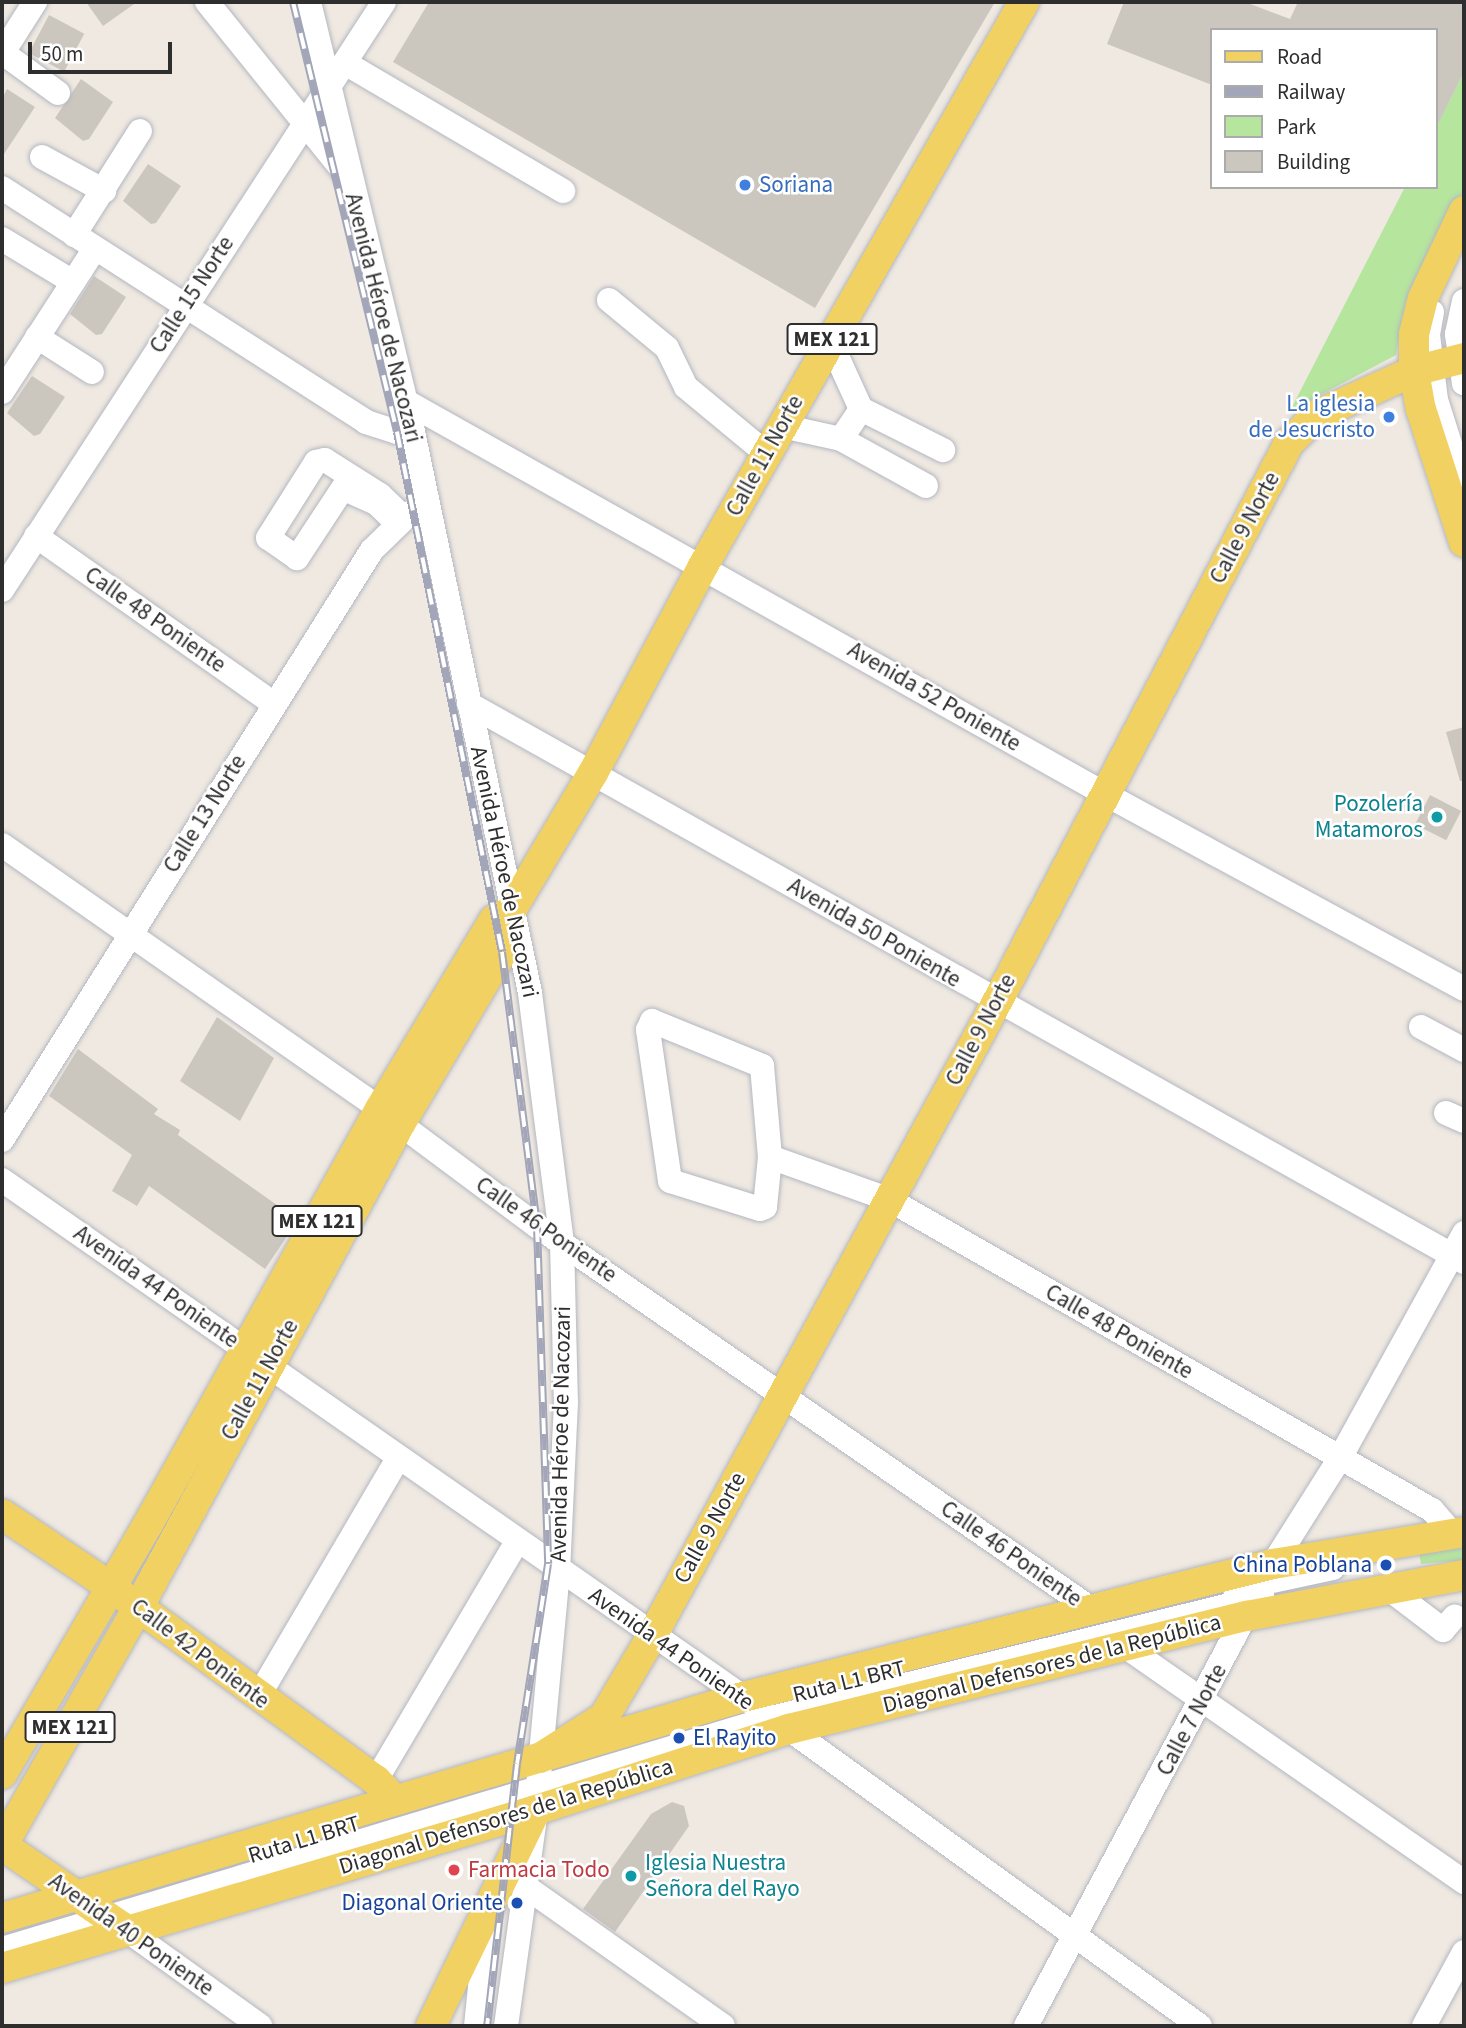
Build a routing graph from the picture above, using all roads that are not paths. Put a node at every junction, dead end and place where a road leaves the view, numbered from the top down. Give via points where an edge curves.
1 (35, 2) edge
2 (207, 2) edge
3 (309, 2) edge
4 (384, 2) edge
5 (1024, 2) edge
6 (2, 54) edge
7 (345, 63) junction
8 (328, 91) junction
9 (58, 93) dead end
10 (305, 124) junction
11 (140, 131) dead end
12 (42, 157) dead end
13 (347, 176) junction
14 (2, 188) edge
15 (104, 191) junction
16 (563, 191) dead end
17 (1464, 211) edge
18 (1464, 230) edge
19 (2, 239) edge
20 (85, 242) junction
21 (74, 282) junction
22 (609, 300) dead end
23 (1464, 301) edge
24 (184, 306) junction
25 (37, 337) junction
26 (830, 341) junction
27 (1446, 368) edge
28 (92, 372) dead end
29 (5, 382) edge
30 (405, 401) junction
31 (861, 409) junction
32 (782, 426) junction
33 (412, 427) junction
34 (841, 439) junction
35 (943, 450) dead end
36 (766, 454) junction
37 (926, 486) dead end
38 (1464, 488) edge
39 (427, 510) junction
40 (400, 521) junction
41 (36, 536) junction
42 (1464, 542) edge
43 (703, 566) junction
44 (2, 590) edge
45 (274, 704) junction
46 (469, 704) junction
47 (593, 773) junction
48 (1105, 794) junction
49 (2, 845) edge
50 (510, 912) junction
51 (128, 935) junction
52 (1464, 989) edge
53 (997, 1002) junction
54 (1421, 1027) dead end
55 (1464, 1050) edge
56 (390, 1117) junction
57 (2, 1140) edge
58 (770, 1157) junction
59 (2, 1180) edge
60 (888, 1199) junction
61 (1464, 1233) edge
62 (562, 1242) junction
63 (1458, 1258) edge
64 (257, 1357) junction
65 (782, 1396) junction
66 (398, 1458) junction
67 (1340, 1458) junction
68 (2, 1514) edge
69 (1460, 1536) edge
70 (517, 1542) junction
71 (1464, 1563) edge
72 (558, 1571) junction
73 (1464, 1575) edge
74 (111, 1587) junction
75 (1389, 1589) junction
76 (1260, 1590) junction
77 (138, 1608) junction
78 (1093, 1610) junction
79 (1455, 1616) dead end
80 (652, 1636) junction
81 (1126, 1647) junction
82 (258, 1698) junction
83 (1204, 1698) junction
84 (762, 1713) junction
85 (2, 1774) edge
86 (539, 1781) junction
87 (385, 1790) junction
88 (2, 1845) edge
89 (1464, 1882) edge
90 (526, 1887) junction
91 (99, 1912) junction
92 (487, 1912) junction
93 (2, 1918) edge
94 (2, 1931) edge
95 (1073, 1938) junction
96 (2, 1949) edge
97 (1464, 1952) edge
98 (2, 1968) edge
99 (260, 2026) edge
100 (431, 2026) edge
101 (476, 2026) edge
102 (506, 2026) edge
103 (723, 2026) edge
104 (1026, 2026) edge
105 (1200, 2026) edge
106 (1424, 2026) edge

1 - 6 street
2 - 10 street
3 - 8 street, Avenida Héroe de Nacozari
4 - 7 street, Calle 15 Norte
5 - 26 main road, Calle 11 Norte / MEX 121
6 - 9 street
7 - 8 street, Calle 15 Norte
7 - 16 street
8 - 10 street, Calle 15 Norte
8 - 13 street, Avenida Héroe de Nacozari
10 - 13 street
10 - 24 street, Calle 15 Norte
11 - 15 street
12 - 15 street
13 - 30 street, Avenida Héroe de Nacozari
14 - 20 street
15 - 20 street
17 - 27 main road via 1423,298 1414,334
18 - 27 street via 1432,309
19 - 21 street
20 - 21 street
20 - 24 street
21 - 25 street
22 - 36 street via 667,348 686,387
23 - 27 street
24 - 33 street via 366,422 397,432
24 - 41 street, Calle 15 Norte
25 - 28 street
25 - 29 street
26 - 31 street
26 - 32 main road, Calle 11 Norte / MEX 121
27 - 38 street via 1443,426
27 - 42 main road via 1421,409
27 - 48 main road, Calle 9 Norte via 1317,415 1289,443
30 - 33 street, Avenida Héroe de Nacozari
30 - 43 street, Avenida 52 Poniente
31 - 34 street
31 - 35 street
32 - 34 street
32 - 36 main road, Calle 11 Norte / MEX 121
33 - 39 street, Avenida Héroe de Nacozari
34 - 37 street
36 - 43 main road, Calle 11 Norte / MEX 121
39 - 40 street, Calle 13 Norte
39 - 46 street, Avenida Héroe de Nacozari
40 - 40 street via 380,495 325,460 316,462 268,538 297,558 343,488 376,503
40 - 45 street, Calle 13 Norte via 372,550
41 - 44 street, Calle 15 Norte
41 - 45 street, Calle 48 Poniente
43 - 47 main road, Calle 11 Norte / MEX 121
43 - 48 street, Avenida 52 Poniente
45 - 51 street, Calle 13 Norte
46 - 47 street, Avenida 50 Poniente
46 - 50 street, Avenida Héroe de Nacozari
47 - 50 main road, Calle 11 Norte / MEX 121
47 - 53 street, Avenida 50 Poniente
48 - 52 street, Avenida 52 Poniente
48 - 53 main road, Calle 9 Norte
49 - 51 street, Calle 46 Poniente
50 - 56 main road, Calle 11 Norte / MEX 121 via 494,920
50 - 62 street, Avenida Héroe de Nacozari via 530,993
51 - 56 street, Calle 46 Poniente
51 - 57 street, Calle 13 Norte
53 - 60 main road, Calle 9 Norte
53 - 63 street, Avenida 50 Poniente
54 - 55 street
56 - 62 street, Calle 46 Poniente
56 - 64 main road, Calle 11 Norte / MEX 121
58 - 58 street via 762,1066 652,1021 648,1030 670,1181 760,1209 765,1207
58 - 60 street, Calle 48 Poniente
59 - 64 street, Avenida 44 Poniente
60 - 65 main road, Calle 9 Norte
60 - 67 street, Calle 48 Poniente
61 - 63 street, Calle 7 Norte
62 - 65 street, Calle 46 Poniente
62 - 72 street, Avenida Héroe de Nacozari via 566,1402
63 - 67 street, Calle 7 Norte
64 - 66 street, Avenida 44 Poniente
64 - 74 main road, Calle 11 Norte / MEX 121
64 - 77 main road, Calle 11 Norte / MEX 121
65 - 78 street, Calle 46 Poniente
65 - 80 main road, Calle 9 Norte
66 - 70 street, Avenida 44 Poniente
66 - 82 street
67 - 69 street, Calle 48 Poniente via 1432,1510
67 - 76 street, Calle 7 Norte
68 - 74 main road, Calle 42 Poniente
69 - 76 main road, Diagonal Defensores de la República
70 - 72 street, Avenida 44 Poniente
70 - 87 street
71 - 76 street, Ruta L1 BRT
72 - 80 street, Avenida 44 Poniente
72 - 86 street, Avenida Héroe de Nacozari
73 - 75 main road, Diagonal Defensores de la República
74 - 77 main road, Calle 42 Poniente
74 - 85 main road, Calle 11 Norte / MEX 121
75 - 76 main road, Diagonal Defensores de la República
75 - 79 street via 1443,1630
76 - 78 main road, Diagonal Defensores de la República
76 - 81 main road, Diagonal Defensores de la República
76 - 83 street, Calle 7 Norte
76 - 84 street, Ruta L1 BRT
77 - 82 main road, Calle 42 Poniente
77 - 88 main road, Calle 11 Norte / MEX 121
78 - 84 main road, Diagonal Defensores de la República
80 - 84 street, Avenida 44 Poniente
80 - 86 main road, Calle 9 Norte via 604,1717
81 - 83 street
81 - 84 main road, Diagonal Defensores de la República
82 - 87 main road, Calle 42 Poniente
83 - 89 street
83 - 95 street, Calle 7 Norte
84 - 86 main road, Diagonal Defensores de la República
84 - 86 main road, Diagonal Defensores de la República
84 - 95 street, Avenida 44 Poniente
86 - 87 main road, Diagonal Defensores de la República
86 - 90 street, Avenida Héroe de Nacozari
86 - 91 main road, Diagonal Defensores de la República
86 - 91 street, Ruta L1 BRT
86 - 92 main road
87 - 91 main road, Diagonal Defensores de la República
88 - 91 main road, Avenida 40 Poniente
90 - 102 street, Avenida Héroe de Nacozari
90 - 103 street
91 - 93 main road, Diagonal Defensores de la República
91 - 94 street, Ruta L1 BRT
91 - 96 street, Ruta L1 BRT
91 - 98 main road, Diagonal Defensores de la República
91 - 99 street, Avenida 40 Poniente
92 - 100 main road
92 - 101 street
95 - 104 street, Calle 7 Norte
95 - 105 street, Avenida 44 Poniente
97 - 106 street

